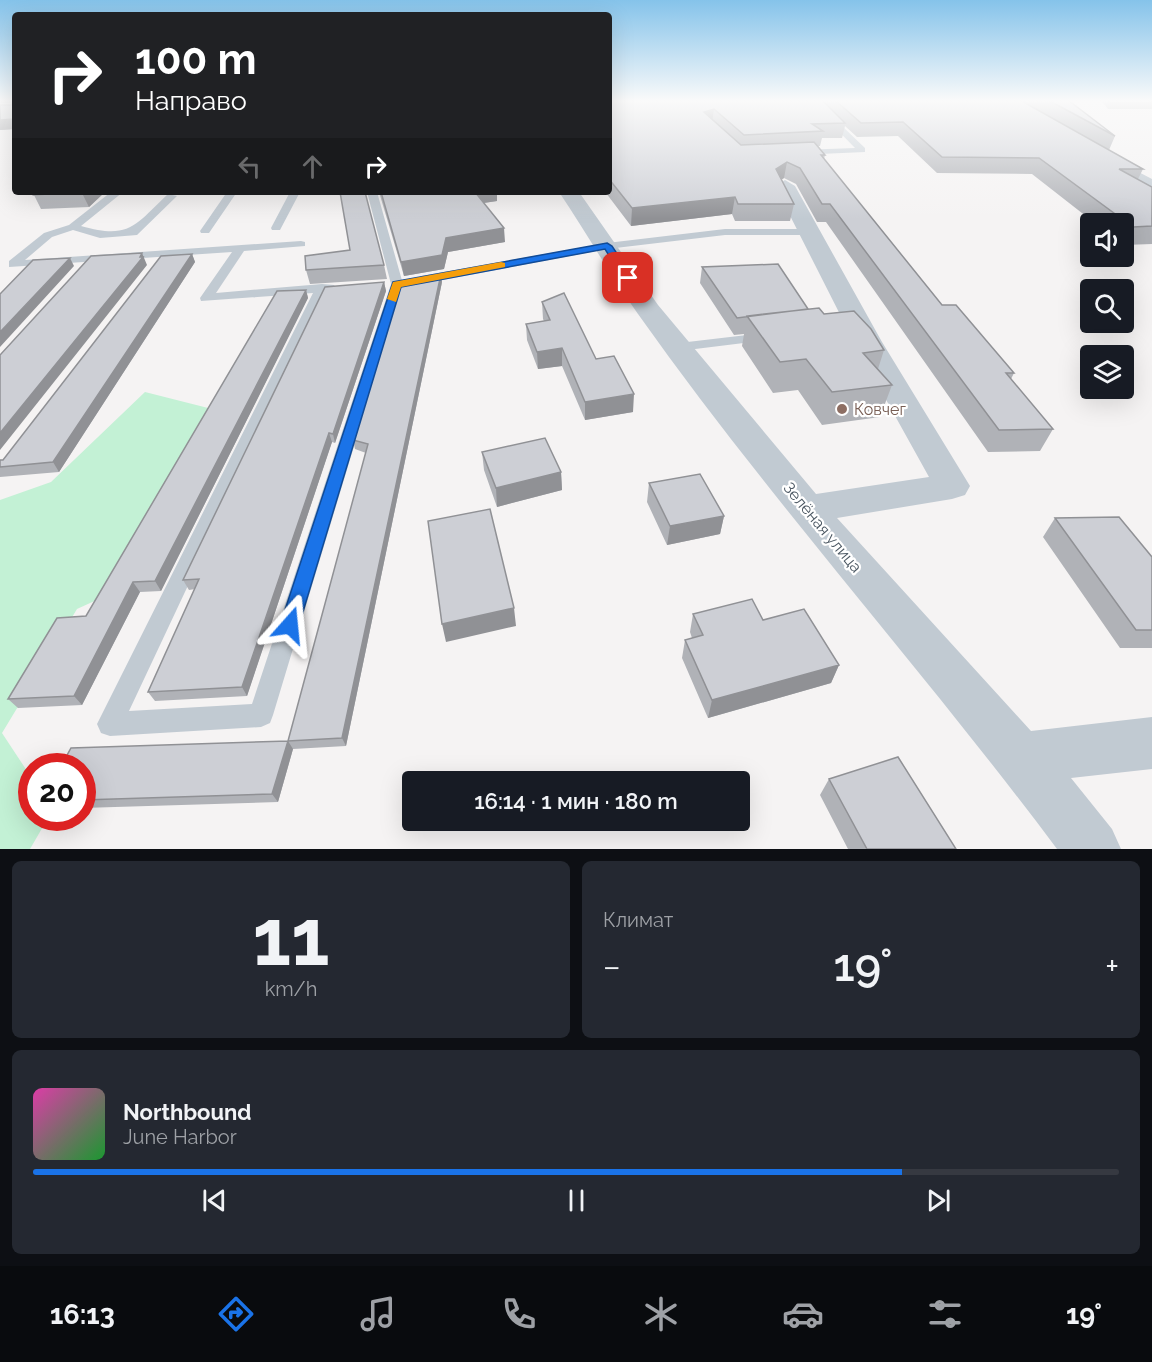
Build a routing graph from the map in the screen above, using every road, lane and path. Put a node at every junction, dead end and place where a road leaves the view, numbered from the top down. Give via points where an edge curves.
1 (851, 140) edge
2 (1082, 146) edge
3 (795, 153) edge
4 (785, 186) edge
5 (1152, 187) edge
6 (113, 195) edge
7 (230, 195) edge
8 (293, 195) edge
9 (373, 195) edge
10 (570, 195) edge
11 (172, 196) dead end
12 (73, 227) junction
13 (276, 228) dead end
14 (205, 231) dead end
15 (809, 232) junction
16 (300, 244) dead end
17 (607, 246) junction
18 (240, 249) junction
19 (90, 259) junction
20 (75, 276) edge
21 (392, 285) junction
22 (344, 287) edge
23 (322, 288) junction
24 (780, 336) edge
25 (679, 347) junction
26 (807, 509) junction
27 (1152, 743) edge
28 (1021, 758) junction
29 (1092, 849) edge

1 - 3 lane via 862,150
2 - 5 street
4 - 15 street
6 - 12 lane
7 - 14 lane
8 - 13 lane
9 - 21 lane
10 - 17 street, Зелёная улица
11 - 12 lane via 133,233 100,235
12 - 19 lane via 48,235 13,264
15 - 17 lane via 725,232
15 - 26 street via 854,327 952,486
16 - 18 lane
17 - 21 lane
17 - 25 street, Зелёная улица via 648,310
18 - 19 lane via 158,260
18 - 23 lane via 206,298
19 - 20 lane
21 - 23 lane via 261,715 110,724
22 - 23 lane
24 - 25 lane
25 - 26 street, Зелёная улица
26 - 28 street, Зелёная улица
27 - 28 street
28 - 29 street, Зелёная улица

